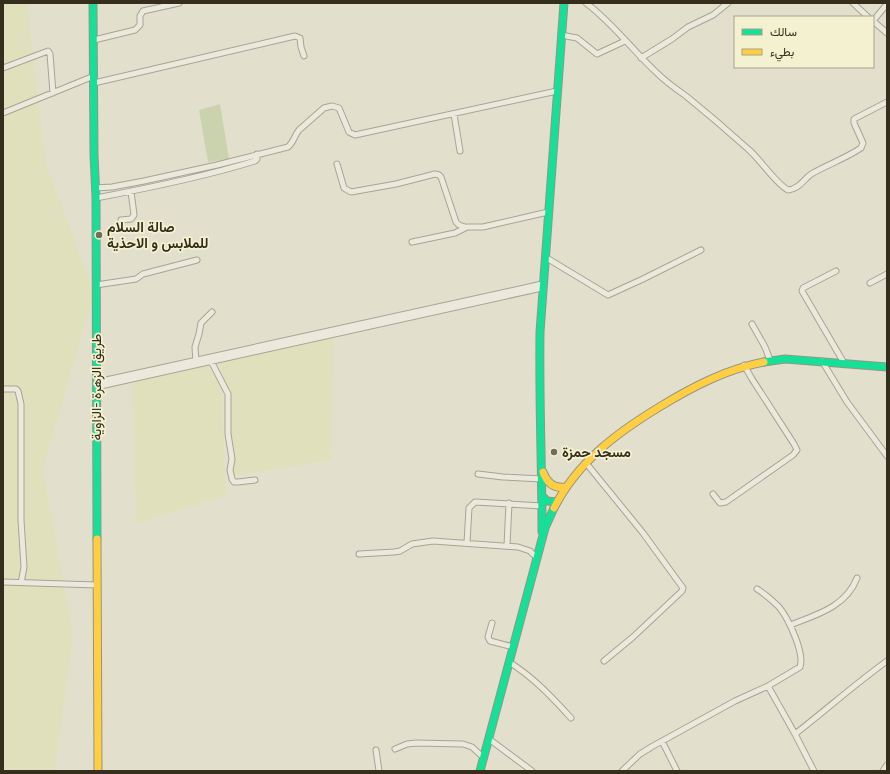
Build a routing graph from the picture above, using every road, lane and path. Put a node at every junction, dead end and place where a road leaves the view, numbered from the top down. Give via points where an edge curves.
1 (93, 3) edge
2 (179, 3) edge
3 (564, 3) edge
4 (586, 3) edge
5 (728, 3) edge
6 (853, 3) edge
7 (887, 4) edge
8 (867, 16) edge
9 (874, 20) edge
10 (874, 22) edge
11 (887, 33) edge
12 (561, 35) junction
13 (94, 40) junction
14 (625, 40) junction
15 (304, 56) dead end
16 (641, 58) junction
17 (3, 68) edge
18 (94, 80) junction
19 (557, 91) junction
20 (53, 93) junction
21 (887, 102) edge
22 (3, 113) edge
23 (454, 114) junction
24 (460, 151) dead end
25 (257, 154) junction
26 (337, 164) dead end
27 (122, 186) junction
28 (95, 188) junction
29 (131, 191) junction
30 (124, 192) junction
31 (96, 198) junction
32 (548, 212) junction
33 (121, 220) dead end
34 (465, 228) junction
35 (412, 242) dead end
36 (701, 250) dead end
37 (545, 257) junction
38 (197, 260) dead end
39 (836, 270) dead end
40 (887, 274) edge
41 (870, 283) dead end
42 (96, 285) junction
43 (542, 286) junction
44 (212, 312) dead end
45 (752, 324) dead end
46 (770, 360) junction
47 (211, 361) junction
48 (822, 361) junction
49 (196, 362) junction
50 (844, 363) junction
51 (744, 365) junction
52 (887, 367) edge
53 (97, 384) junction
54 (3, 389) edge
55 (887, 456) edge
56 (586, 463) junction
57 (542, 467) junction
58 (478, 474) dead end
59 (542, 479) junction
60 (255, 480) dead end
61 (549, 483) junction
62 (566, 487) junction
63 (713, 494) dead end
64 (542, 496) junction
65 (558, 502) junction
66 (509, 503) junction
67 (542, 506) junction
68 (542, 537) junction
69 (468, 543) junction
70 (507, 546) junction
71 (359, 554) dead end
72 (536, 557) junction
73 (857, 578) dead end
74 (3, 582) edge
75 (21, 583) junction
76 (97, 585) junction
77 (757, 589) dead end
78 (492, 623) dead end
79 (790, 625) junction
80 (513, 647) junction
81 (604, 661) dead end
82 (887, 661) edge
83 (508, 662) junction
84 (768, 686) junction
85 (571, 718) dead end
86 (795, 734) junction
87 (489, 739) junction
88 (662, 741) junction
89 (395, 749) dead end
90 (376, 750) dead end
91 (484, 758) junction
92 (887, 765) edge
93 (628, 769) edge
94 (98, 771) edge
95 (379, 771) edge
96 (480, 771) edge
97 (532, 771) edge
98 (622, 771) edge
99 (677, 771) edge
100 (814, 771) edge
101 (883, 771) edge

1 - 13 main road, طريق الزهرة -الزاوية
2 - 13 street via 143,12 139,28
3 - 12 main road
4 - 14 street via 600,13
5 - 16 street via 713,15 688,27
6 - 8 street
7 - 9 street
10 - 11 street
12 - 14 street via 577,38 597,54
12 - 19 main road
13 - 18 main road, طريق الزهرة -الزاوية
14 - 16 street
15 - 18 street via 300,38 295,36
16 - 21 street via 730,132 788,190 793,190 813,173 861,148 863,143 854,119
17 - 20 street via 48,51
18 - 20 street
18 - 28 main road, طريق الزهرة -الزاوية
19 - 23 street
19 - 32 main road
20 - 22 street
23 - 24 street
23 - 25 street via 353,134 349,132 339,108 332,106 324,108 299,130 293,143 288,147
25 - 27 street
25 - 29 street via 255,162
26 - 34 street via 344,188 352,192 438,174 442,177 456,222
27 - 28 street
27 - 30 street
28 - 31 main road, طريق الزهرة -الزاوية
29 - 30 street
29 - 33 street via 134,216
30 - 31 street
31 - 42 main road, طريق الزهرة -الزاوية
32 - 34 street via 482,227
32 - 37 main road
34 - 35 street
36 - 37 street via 608,295
37 - 43 main road
38 - 42 street via 143,274 136,280
39 - 50 street via 802,291
40 - 41 street
42 - 53 main road, طريق الزهرة -الزاوية
43 - 47 street
43 - 49 street
43 - 57 main road via 539,380
44 - 49 street via 201,323 194,347
45 - 46 street
46 - 48 main road
46 - 51 main road
47 - 49 street
47 - 60 street via 228,394 232,479 234,482
48 - 50 main road
48 - 55 street via 847,402
49 - 53 street
50 - 52 main road
51 - 56 main road via 702,382 661,406 617,434
51 - 63 street via 797,450 726,502 720,503
53 - 76 main road, طريق الزهرة -الزاوية
54 - 75 street via 18,391 20,404 24,567
56 - 62 main road
56 - 81 street via 643,533 683,588 633,637
57 - 59 main road
57 - 61 main road
58 - 59 street
59 - 64 main road
61 - 62 main road via 557,488
61 - 65 main road
62 - 65 main road
64 - 65 main road via 550,502
64 - 67 main road
65 - 68 main road
66 - 67 street
66 - 69 street via 472,503 469,511
66 - 70 street
67 - 68 main road
68 - 72 main road
69 - 70 street
69 - 71 street via 433,541 412,544 400,551
70 - 72 street via 522,548
72 - 80 main road
73 - 79 street via 850,592 833,606
74 - 75 street
75 - 76 street
76 - 94 main road, طريق الزهرة -الزاوية
77 - 79 street via 780,608
78 - 80 street via 488,635 490,641
79 - 84 street via 801,664
80 - 83 main road
82 - 86 street
83 - 85 street via 539,685
83 - 87 main road
84 - 86 street
84 - 88 street
86 - 100 street
87 - 91 main road
87 - 97 street
88 - 93 street via 640,754
88 - 99 street
89 - 91 street via 416,743 463,744 472,747
90 - 95 street
91 - 96 main road
92 - 101 street
93 - 98 street

